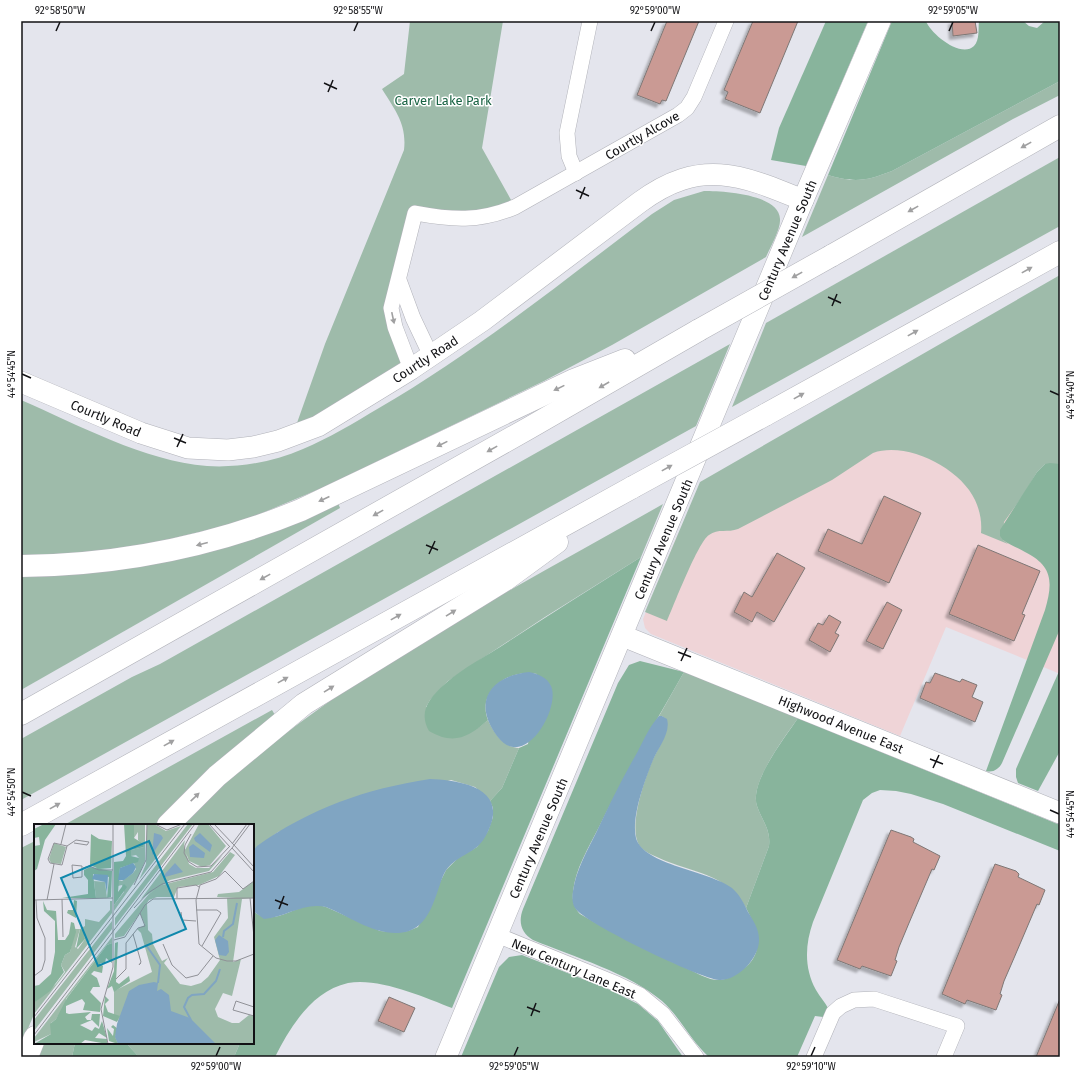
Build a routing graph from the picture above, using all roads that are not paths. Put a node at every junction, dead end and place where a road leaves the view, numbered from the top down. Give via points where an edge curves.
1 (590, 21) edge
2 (726, 21) edge
3 (880, 21) edge
4 (1060, 126) edge
5 (576, 173) junction
6 (803, 200) junction
7 (1060, 252) edge
8 (399, 280) junction
9 (699, 330) junction
10 (431, 356) junction
11 (411, 370) junction
12 (21, 382) edge
13 (632, 487) junction
14 (21, 566) edge
15 (622, 636) junction
16 (21, 714) edge
17 (1060, 813) edge
18 (169, 824) edge
19 (21, 825) edge
20 (497, 935) junction
21 (34, 1040) edge
22 (27, 1057) edge
23 (446, 1057) edge
24 (696, 1057) edge
25 (814, 1057) edge
26 (944, 1057) edge

1 - 5 street via 567,133 569,156
2 - 5 street, Courtly Alcove via 696,94 687,108
3 - 6 street, Century Avenue South
4 -> 9 highway, bridge
5 - 8 street, Courtly Alcove via 515,208 497,215 456,220 415,213
6 - 10 street, Courtly Road via 756,181 730,175 706,175 677,181 645,199
6 - 15 street, Century Avenue South
13 -> 7 highway, bridge
8 - 10 street, Courtly Alcove
8 -> 11 street, Courtly Alcove via 391,308 395,327
9 -> 14 highway via 574,380 269,523 216,540 153,555 86,564
9 -> 16 highway
10 - 11 street, Courtly Road
11 - 12 street, Courtly Road via 318,426 297,435 253,447 228,450 206,450 169,443
18 -> 13 highway via 217,776 304,704 505,580
19 -> 13 highway
15 - 17 street, Highwood Avenue East
15 - 20 street, Century Avenue South
20 - 23 street, Century Avenue South
20 - 24 street, New Century Lane East via 640,995 663,1014
21 - 22 highway
25 - 26 street via 834,1011 849,1002 868,999 957,1026

